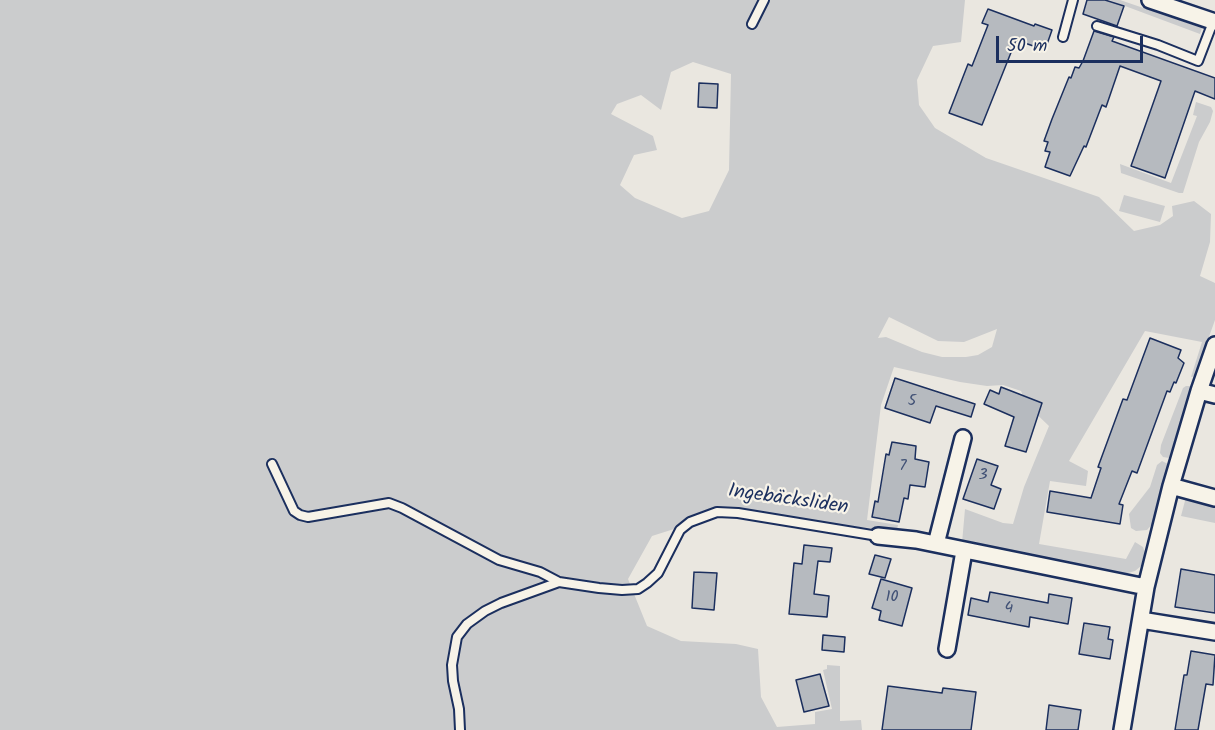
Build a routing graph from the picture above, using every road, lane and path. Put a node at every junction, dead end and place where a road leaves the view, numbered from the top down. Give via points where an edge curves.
1 (764, 0) edge
2 (1073, 0) edge
3 (1150, 0) edge
4 (1214, 22) edge
5 (752, 24) dead end
6 (1097, 26) dead end
7 (1064, 37) dead end
8 (1215, 345) edge
9 (1199, 391) junction
10 (1215, 395) edge
11 (963, 438) dead end
12 (272, 464) dead end
13 (1172, 486) junction
14 (1215, 498) edge
15 (878, 536) joint
16 (936, 544) junction
17 (964, 551) junction
18 (559, 582) junction
19 (1146, 587) junction
20 (1141, 620) junction
21 (1215, 633) edge
22 (947, 649) dead end
23 (460, 730) edge
24 (1122, 730) edge

1 - 5 lane
2 - 7 lane
3 - 4 street
4 - 6 lane via 1198,61
8 - 9 street
9 - 10 street
9 - 13 street
11 - 16 street
12 - 18 lane via 294,511 300,515 308,517 389,503 499,560
13 - 14 street
13 - 19 street
15 - 16 street, Ingebäcksliden
15 - 18 lane, Ingebäcksliden via 717,512 680,530 658,573 642,587 622,590
16 - 17 street, Ingebäcksliden
17 - 19 street, Ingebäcksliden
17 - 22 street
18 - 23 lane, Ingebäcksliden via 485,611 457,637 452,665
19 - 20 street
20 - 21 street
20 - 24 street

